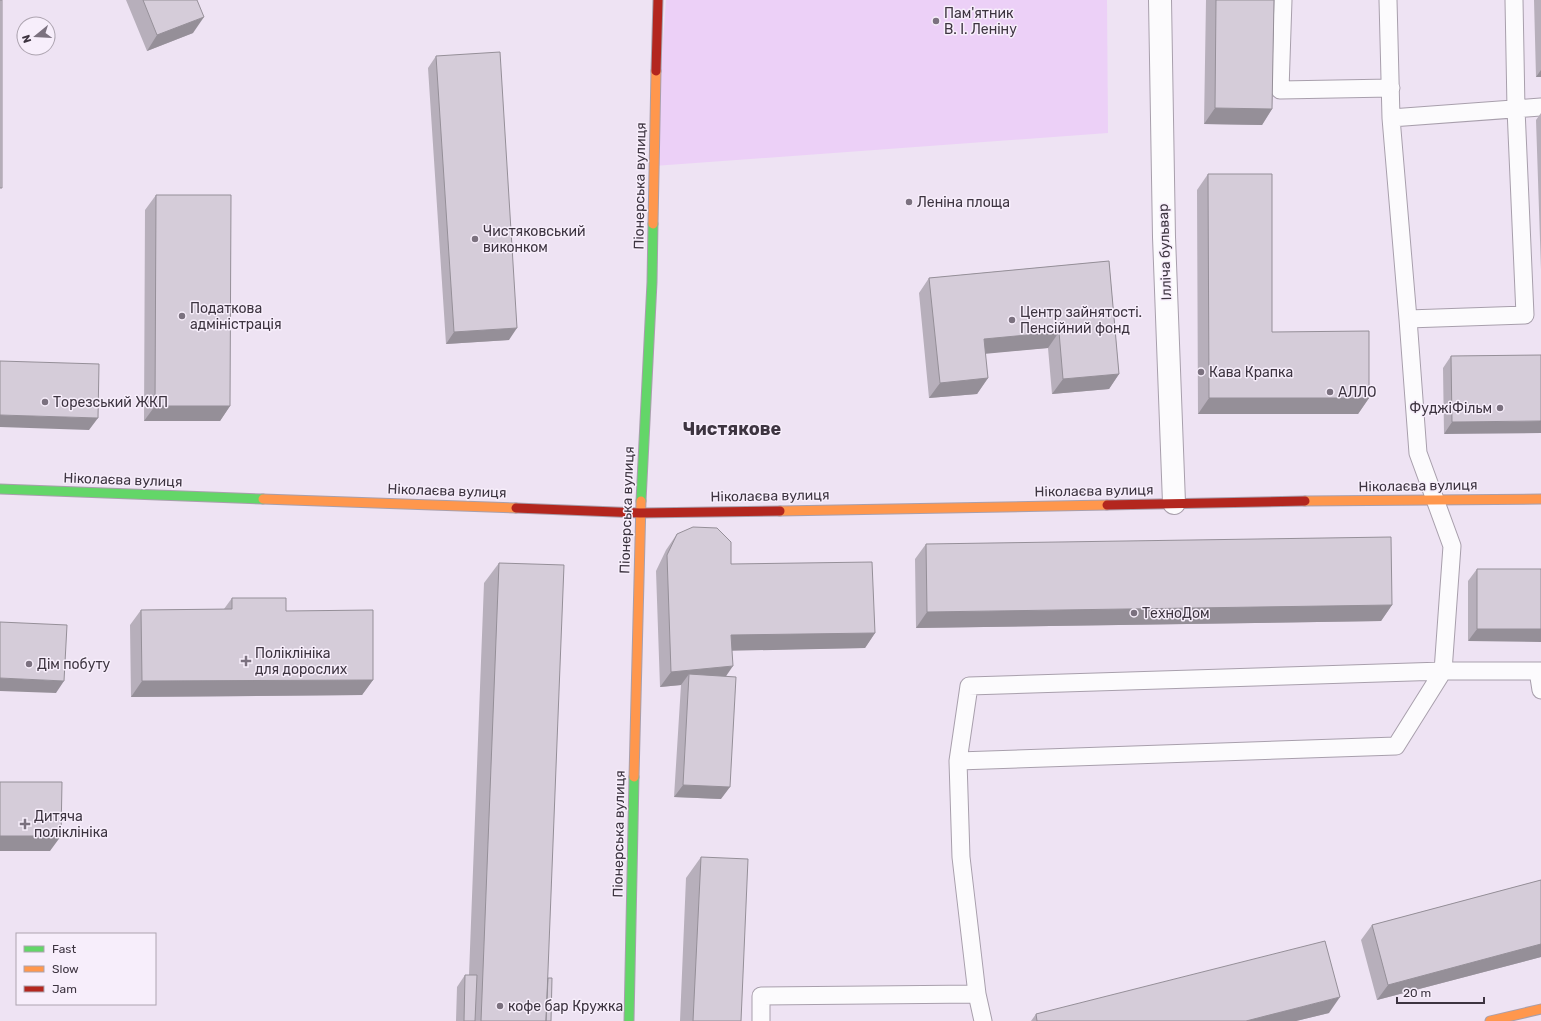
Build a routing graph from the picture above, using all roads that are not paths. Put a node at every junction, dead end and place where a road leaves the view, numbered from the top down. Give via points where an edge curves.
1 (658, 0) edge
2 (1160, 0) edge
3 (1283, 0) edge
4 (1388, 0) edge
5 (1514, 0) edge
6 (1391, 88) junction
7 (1541, 107) edge
8 (1516, 109) junction
9 (1391, 118) junction
10 (1408, 319) junction
11 (0, 489) edge
12 (1435, 499) junction
13 (1541, 499) edge
14 (1174, 503) junction
15 (640, 513) junction
16 (1443, 671) junction
17 (1540, 671) edge
18 (1541, 690) edge
19 (958, 761) junction
20 (978, 994) junction
21 (1541, 1009) edge
22 (629, 1021) edge
23 (761, 1021) edge
24 (983, 1021) edge
25 (1490, 1021) edge

1 - 15 street, Піонерська вулиця via 652,282
2 - 14 street, Ілліча бульвар via 1164,237
3 - 6 lane via 1280,90
4 - 6 lane
5 - 8 lane
6 - 9 lane
7 - 8 lane
8 - 9 lane
8 - 10 lane via 1525,315
9 - 10 lane
10 - 12 lane via 1418,453
11 - 15 street, Ніколаєва вулиця
12 - 13 street, Ніколаєва вулиця
12 - 14 street, Ніколаєва вулиця
12 - 16 lane via 1452,546
14 - 15 street, Ніколаєва вулиця
15 - 22 street, Піонерська вулиця
16 - 17 lane
16 - 19 lane via 1396,746
16 - 19 lane via 969,686
17 - 18 lane
19 - 20 lane via 961,857
20 - 23 lane via 761,996
20 - 24 lane
21 - 25 street

